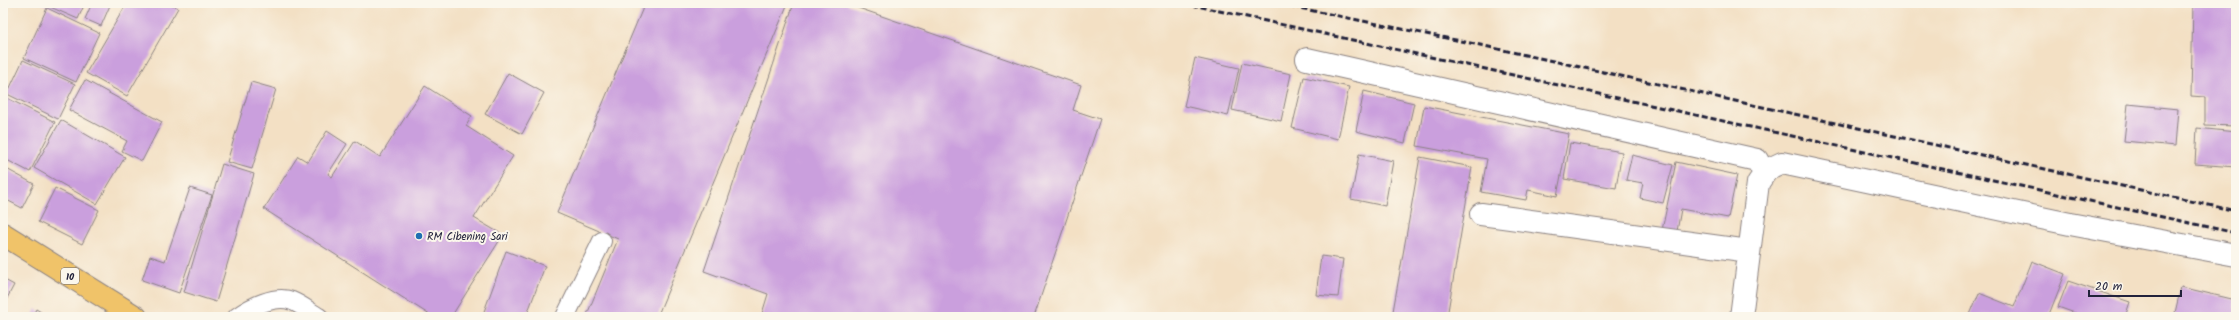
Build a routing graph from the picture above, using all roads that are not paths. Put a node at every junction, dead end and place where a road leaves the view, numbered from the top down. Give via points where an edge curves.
1 (1307, 59) dead end
2 (1764, 173) junction
3 (1481, 214) dead end
4 (3, 234) edge
5 (602, 241) dead end
6 (1749, 251) junction
7 (2236, 255) edge
8 (136, 317) edge
9 (237, 317) edge
10 (319, 317) edge
11 (566, 317) edge
12 (1741, 317) edge

1 - 2 street via 1757,160
2 - 6 street via 1758,183
2 - 7 street via 1782,163 1795,165 2070,224
3 - 6 street
4 - 8 highway, 10
5 - 11 lane
6 - 12 street
9 - 10 lane via 267,301 291,300

